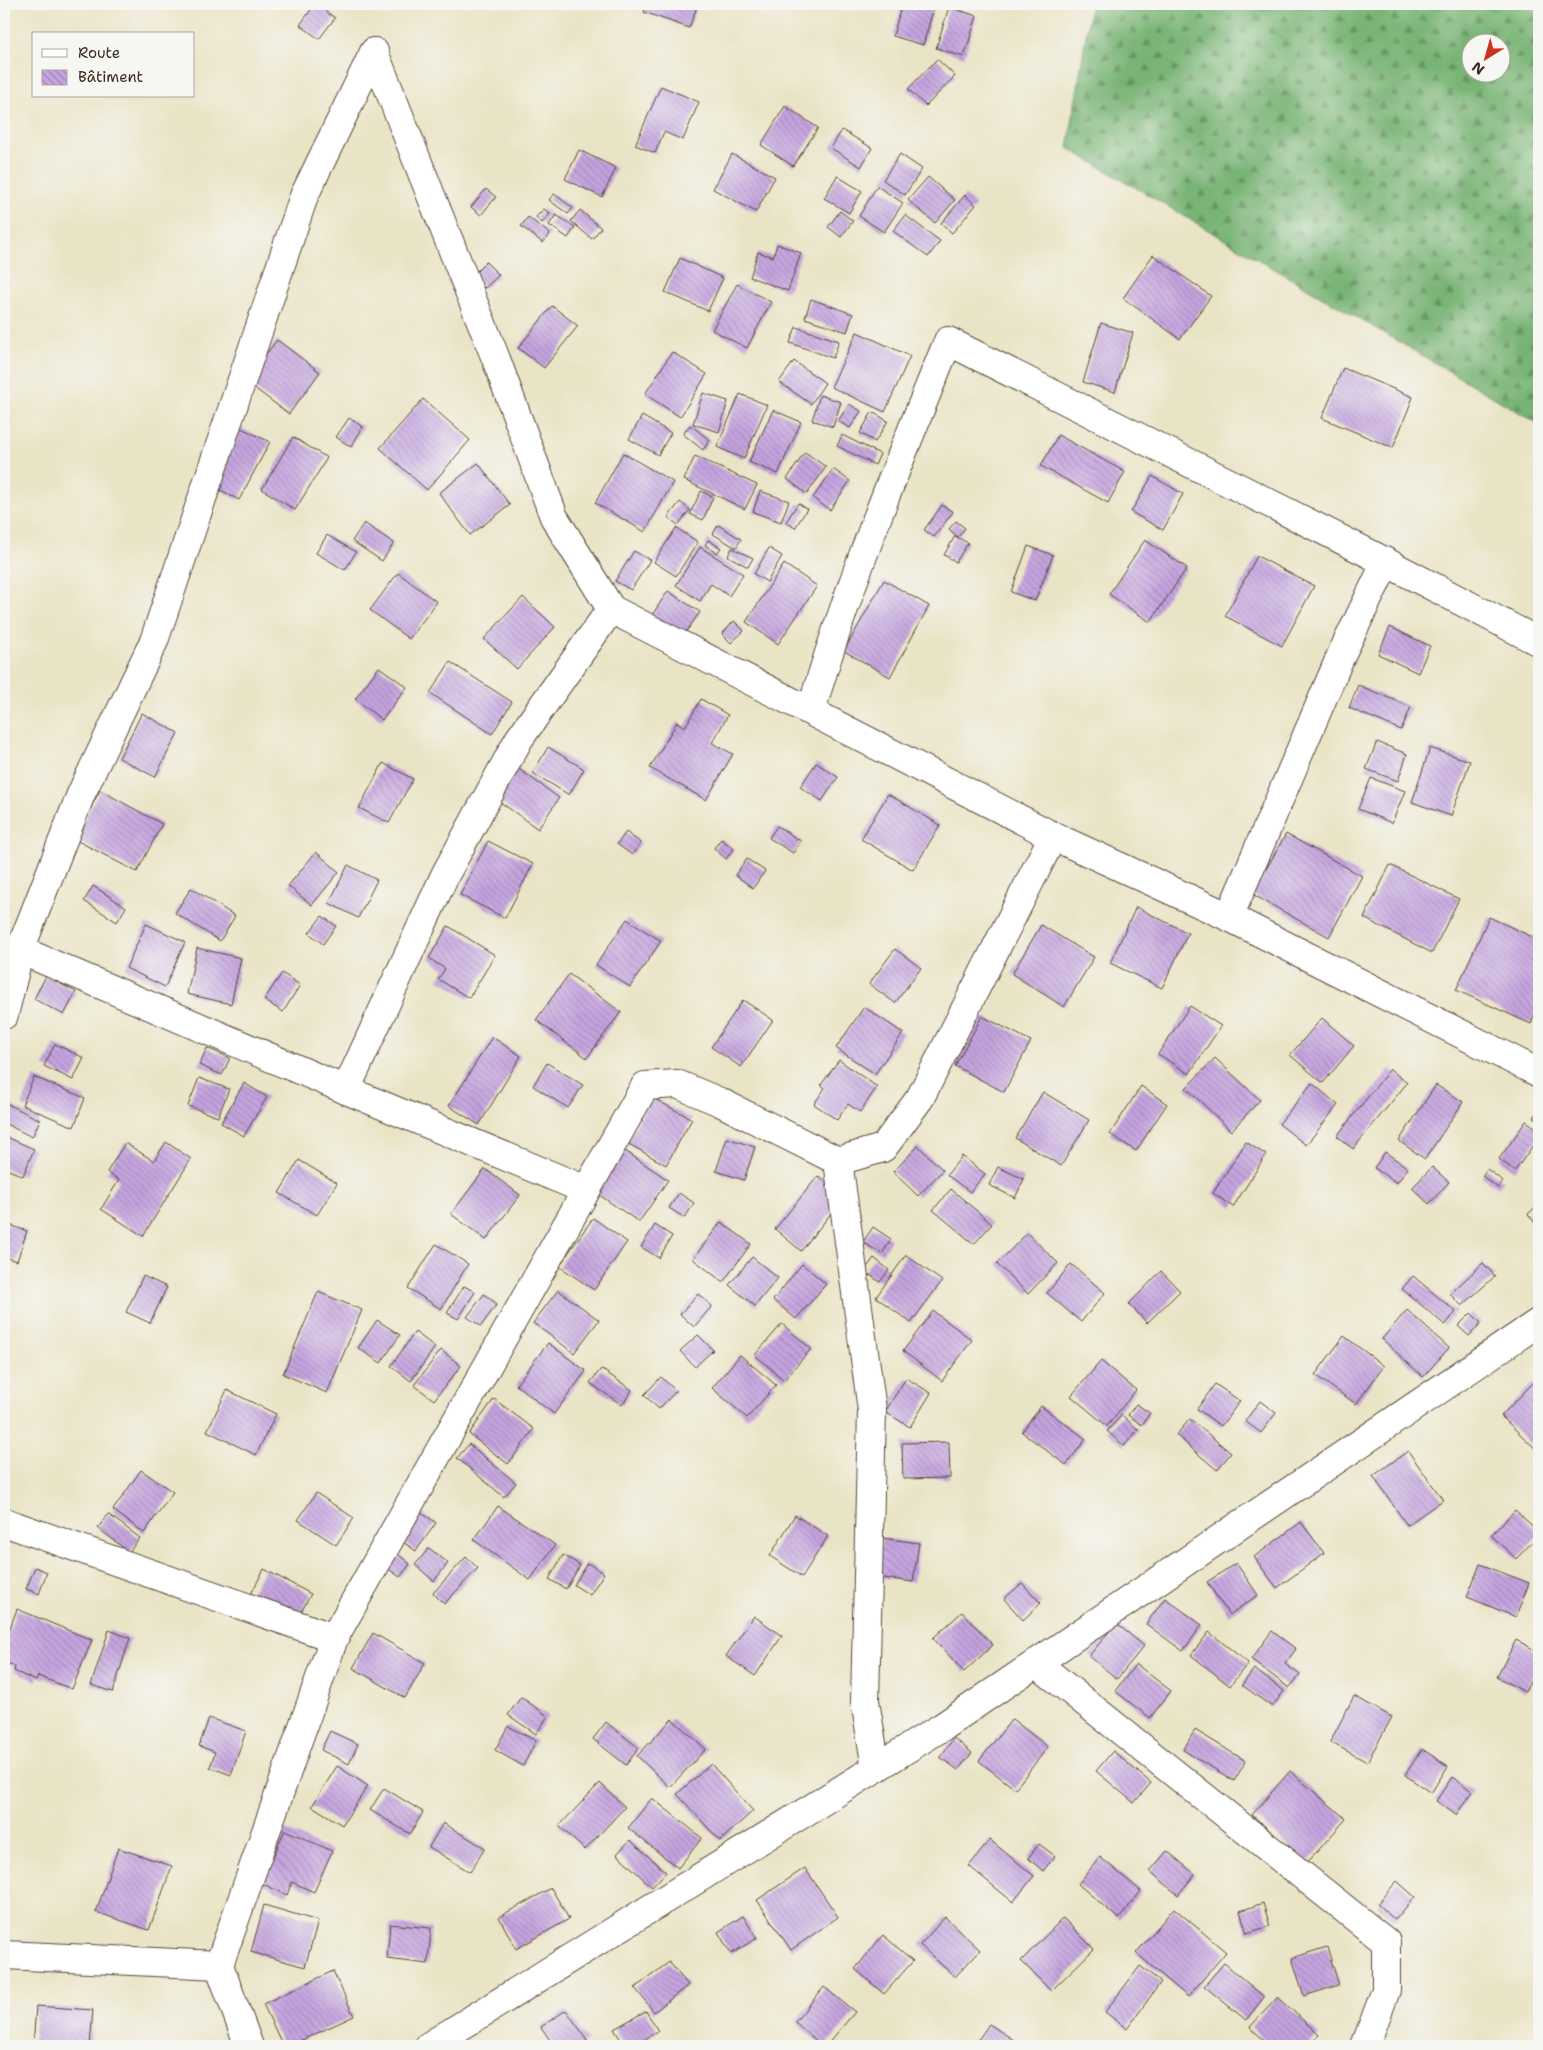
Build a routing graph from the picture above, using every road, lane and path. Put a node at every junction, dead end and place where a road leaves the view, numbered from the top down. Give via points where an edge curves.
1 (1386, 562) junction
2 (611, 609) junction
3 (1539, 642) edge
4 (811, 711) junction
5 (1053, 836) junction
6 (1229, 917) junction
7 (20, 950) junction
8 (4, 1015) edge
9 (1539, 1073) edge
10 (346, 1090) junction
11 (838, 1161) junction
12 (586, 1190) junction
13 (1539, 1322) edge
14 (4, 1522) edge
15 (334, 1638) junction
16 (1036, 1663) junction
17 (876, 1768) junction
18 (4, 1955) edge
19 (219, 1965) junction
20 (249, 2046) edge
21 (429, 2046) edge
22 (1365, 2046) edge

1 - 3 street
1 - 4 street via 948,341 893,475 833,636
1 - 6 street via 1342,653
2 - 4 street
2 - 7 street via 554,517 496,359 374,52 304,196 154,641 81,794
2 - 10 street via 519,739 445,875
4 - 5 street
5 - 6 street
5 - 11 street via 920,1098 883,1148
6 - 9 street
7 - 8 street
7 - 10 street
10 - 12 street
11 - 12 street via 677,1084 645,1086
11 - 17 street via 872,1410 865,1701
12 - 15 street
13 - 16 street
14 - 15 street
15 - 19 street
16 - 17 street
16 - 22 street via 1386,1942 1386,1990
17 - 21 street
18 - 19 street
19 - 20 street

